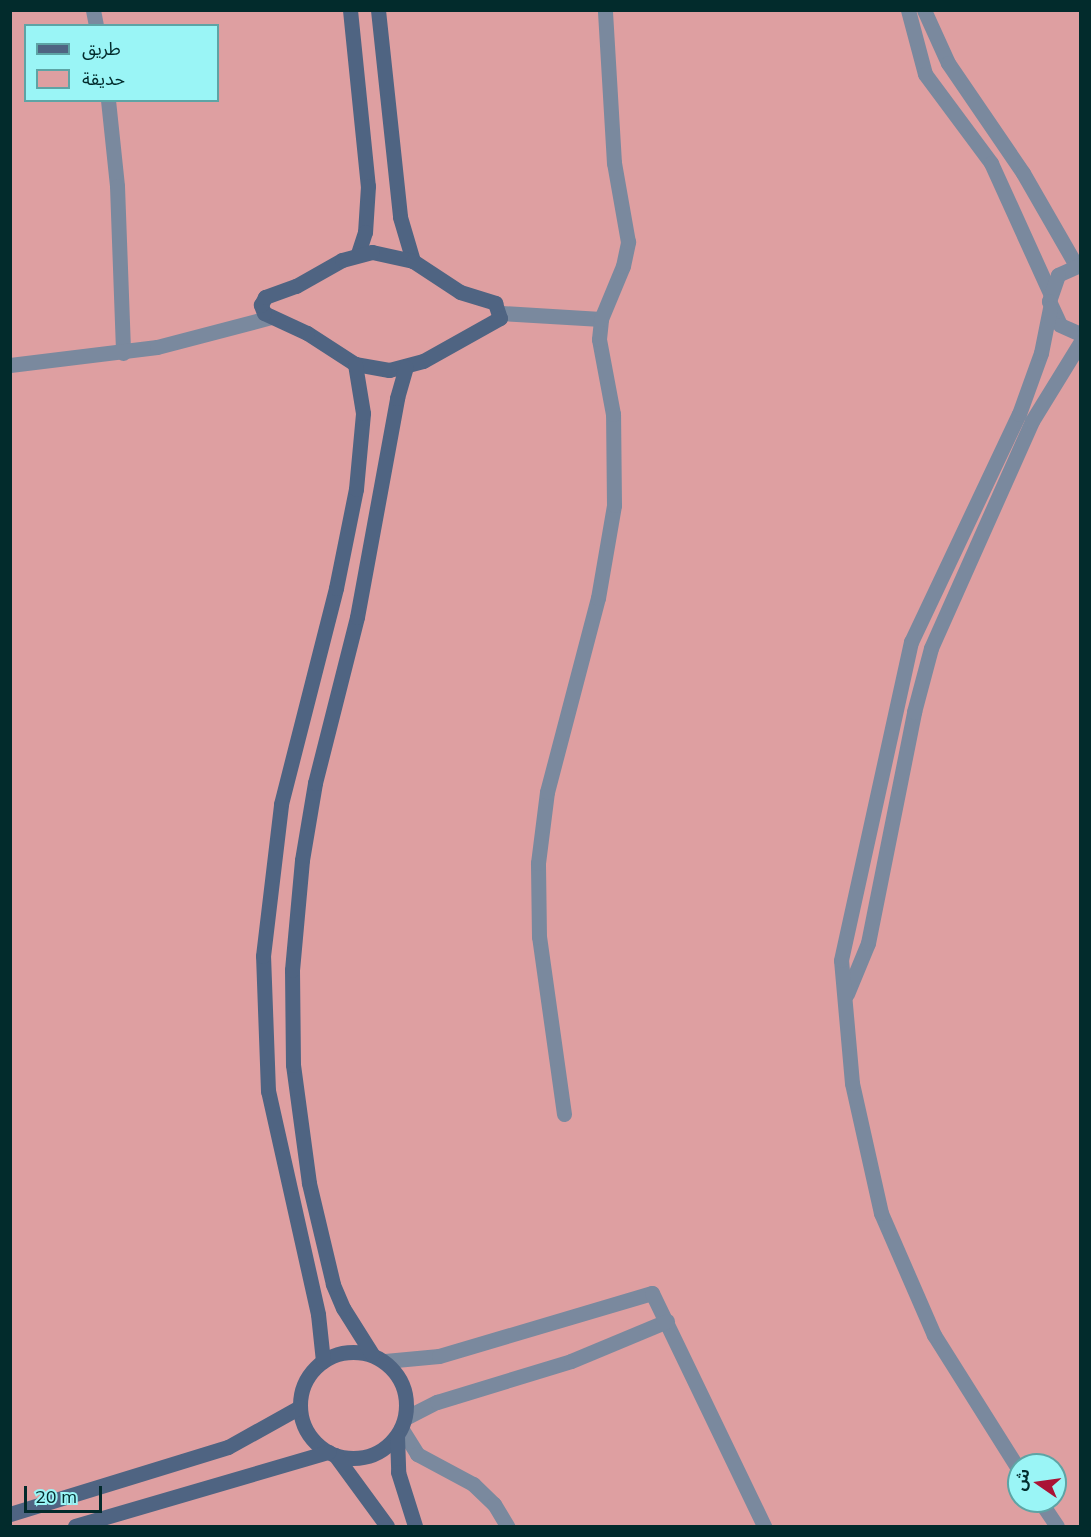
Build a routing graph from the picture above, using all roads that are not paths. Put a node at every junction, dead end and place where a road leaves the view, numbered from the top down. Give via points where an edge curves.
1 (350, 10) edge
2 (378, 10) edge
3 (605, 10) edge
4 (908, 10) edge
5 (924, 10) edge
6 (969, 98) junction
7 (108, 102) edge
8 (951, 111) junction
9 (358, 254) junction
10 (413, 261) junction
11 (1078, 265) edge
12 (1050, 301) junction
13 (501, 313) junction
14 (271, 317) junction
15 (601, 319) junction
16 (1080, 334) edge
17 (1080, 343) edge
18 (123, 353) junction
19 (355, 364) junction
20 (10, 365) edge
21 (406, 367) junction
22 (1013, 444) junction
23 (847, 994) junction
24 (564, 1114) dead end
25 (667, 1322) junction
26 (378, 1357) junction
27 (323, 1361) junction
28 (300, 1407) junction
29 (401, 1427) junction
30 (1008, 1453) edge
31 (331, 1454) junction
32 (1048, 1513) edge
33 (10, 1514) edge
34 (75, 1527) edge
35 (387, 1527) edge
36 (415, 1527) edge
37 (507, 1527) edge
38 (764, 1527) edge
39 (1057, 1527) edge

1 - 9 street via 368,186 368,209
2 - 10 street via 400,217
3 - 15 street via 611,57 614,163 628,242 623,266
4 - 8 street via 925,74
5 - 6 street
6 - 8 street
6 - 11 street via 1023,173
7 - 18 street via 117,198
8 - 12 street via 991,163
9 - 10 street via 384,253
9 - 14 street via 296,286 265,297 261,304 264,313
10 - 13 street via 460,292 495,303
11 - 12 street via 1058,275
12 - 16 street via 1060,325
12 - 22 street
13 - 15 street
13 - 21 street via 497,322
14 - 18 street via 190,340
14 - 19 street via 307,333
15 - 24 street via 601,360 616,445 614,505 598,598 547,792 537,863 538,937
17 - 22 street
18 - 20 street
19 - 21 street via 389,370
19 - 27 street via 363,413 356,489 336,588 281,804 263,956 262,1007 270,1101 318,1314
21 - 26 street via 359,607 315,783 292,970 293,1065 309,1183 333,1284 343,1308
22 - 23 street via 931,648 914,712 868,943
22 - 23 street via 911,642 844,942 842,977
23 - 30 street via 852,1083 881,1213 934,1335
25 - 26 street via 652,1293 439,1356
25 - 29 street via 571,1361 437,1402
25 - 38 street
26 - 27 street via 342,1352
26 - 29 street via 404,1386
27 - 28 street via 306,1381
28 - 31 street via 306,1429
28 - 33 street via 228,1447
29 - 31 street via 388,1446 362,1458
29 - 36 street via 398,1472
29 - 37 street via 417,1454 473,1484 494,1504
31 - 34 street
31 - 35 street
32 - 39 street

